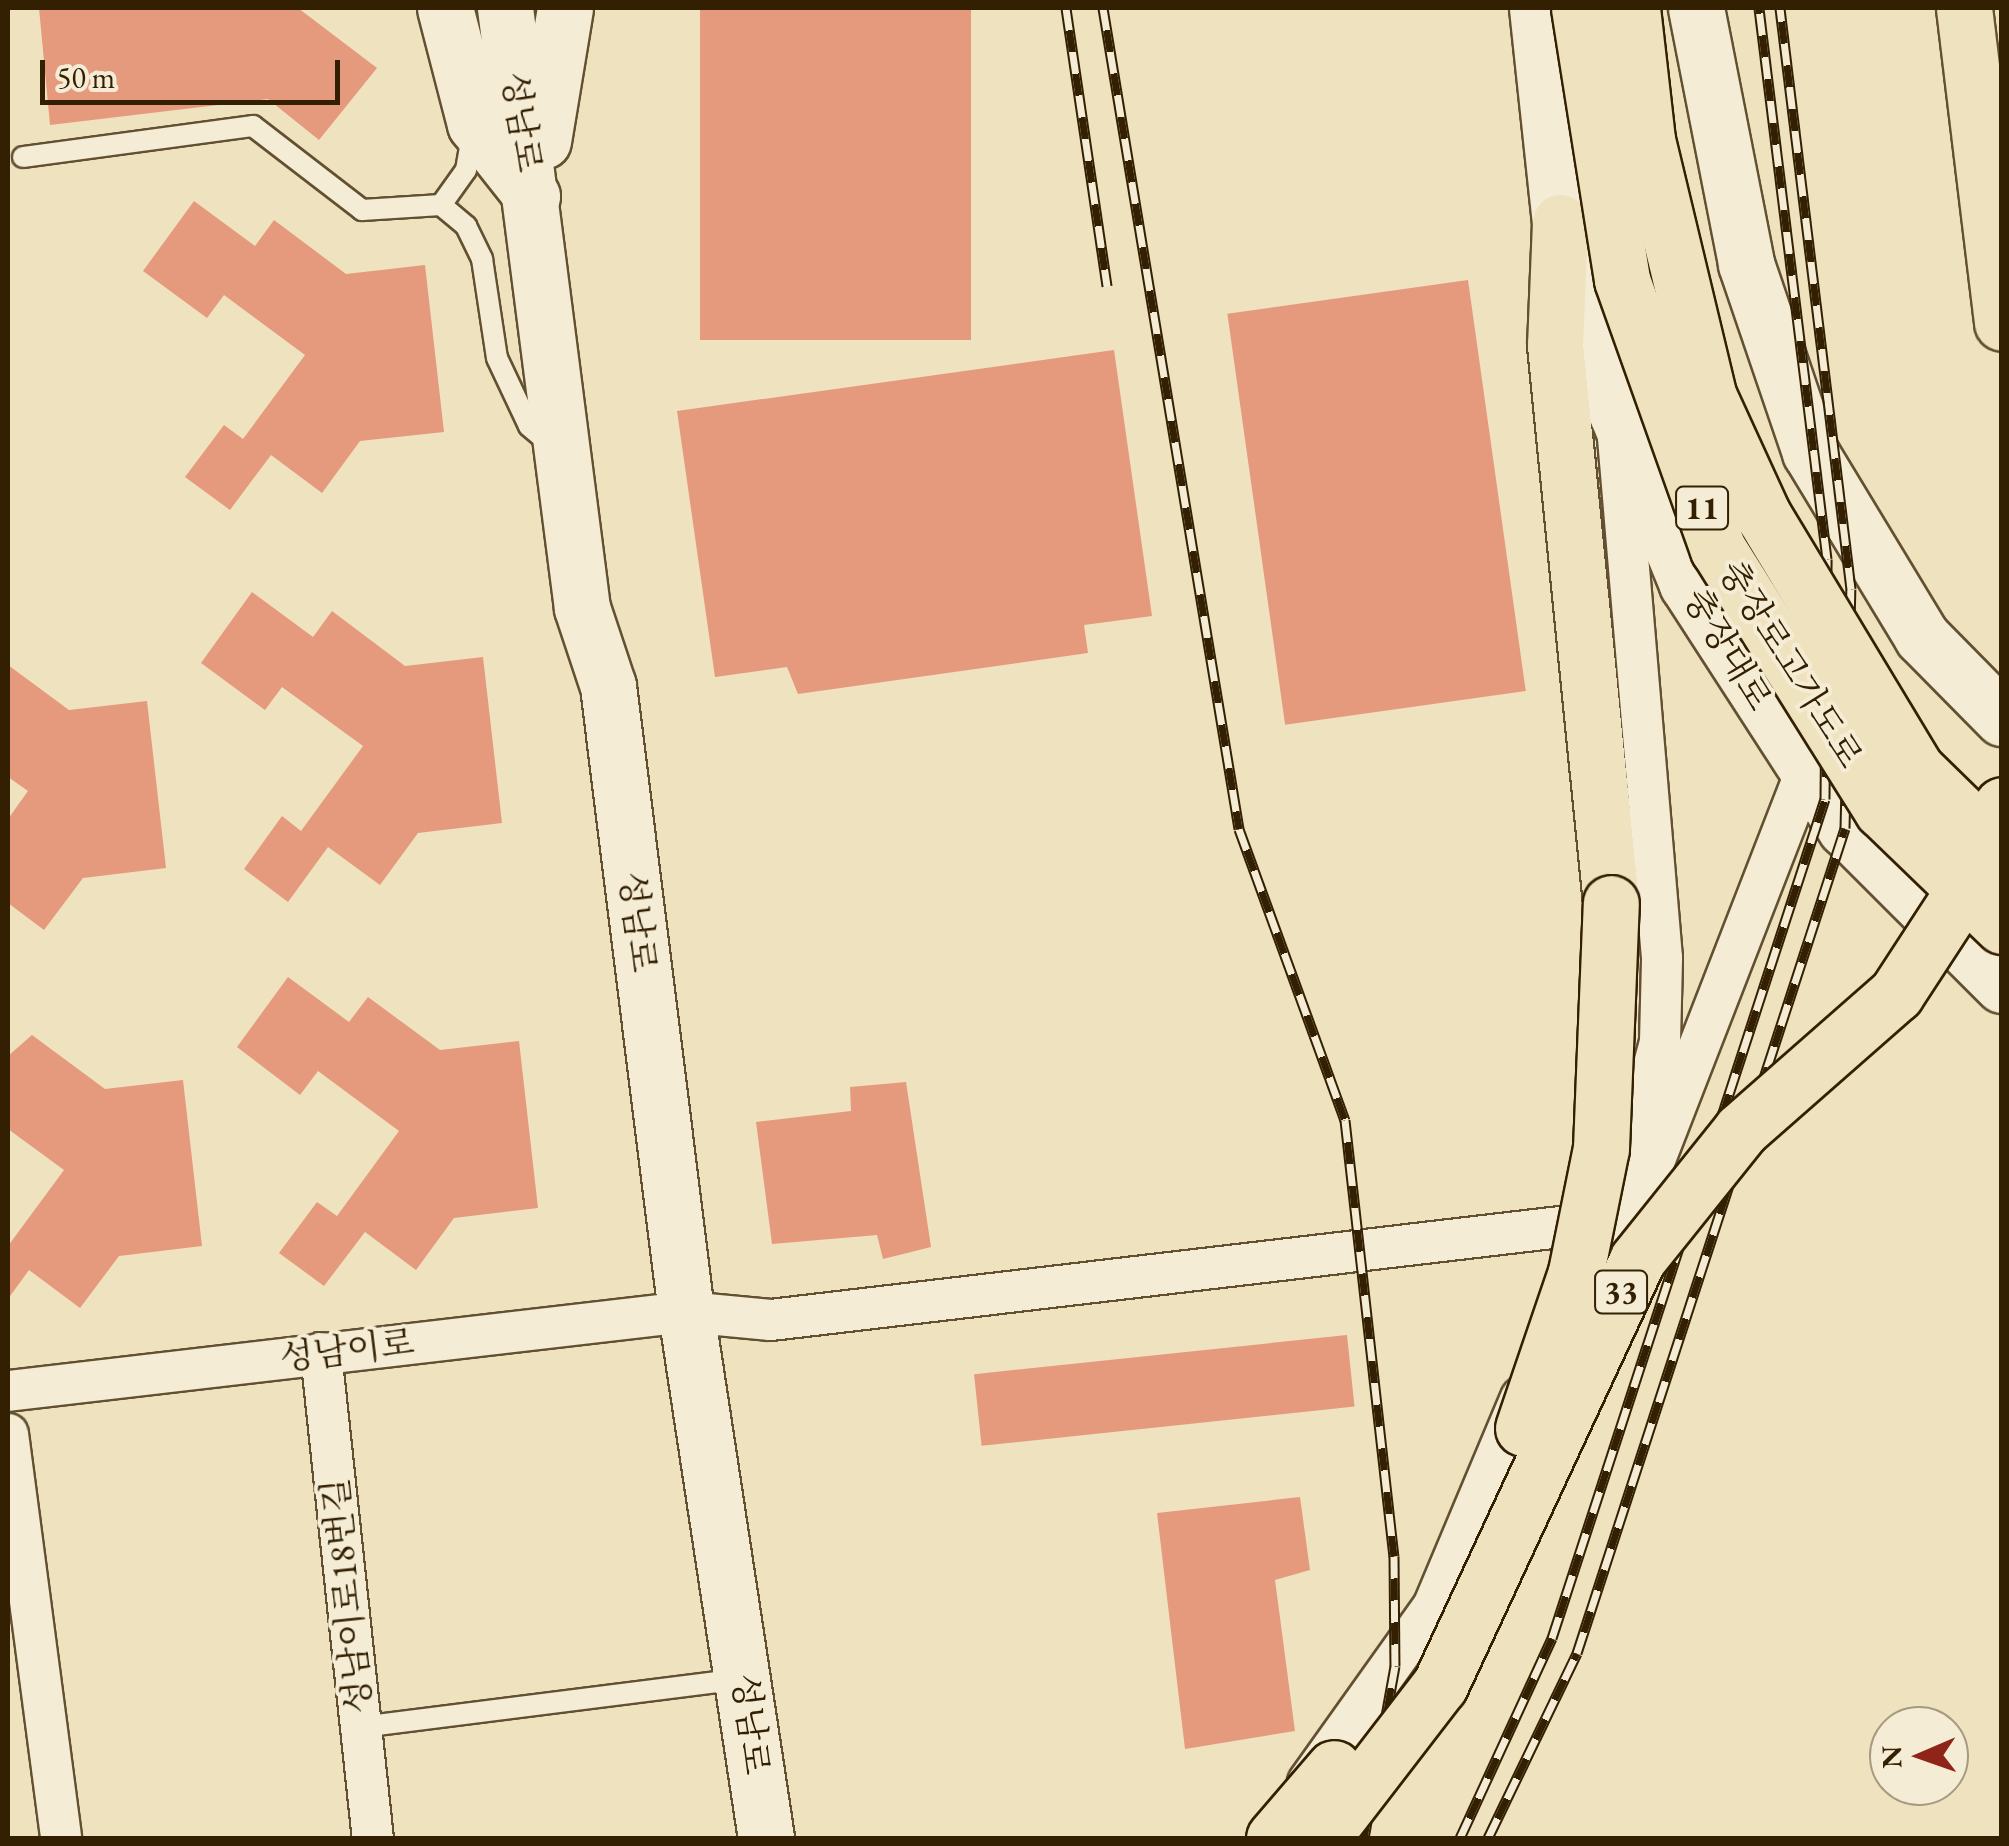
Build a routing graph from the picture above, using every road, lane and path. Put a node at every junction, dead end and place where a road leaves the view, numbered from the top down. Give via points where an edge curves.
1 (445, 8) edge
2 (505, 8) edge
3 (565, 8) edge
4 (1537, 8) edge
5 (1579, 8) edge
6 (1632, 8) edge
7 (1696, 8) edge
8 (1964, 8) edge
9 (1998, 8) edge
10 (2002, 39) edge
11 (475, 124) junction
12 (23, 158) dead end
13 (534, 199) junction
14 (441, 205) junction
15 (1560, 222) junction
16 (2002, 324) edge
17 (1617, 414) junction
18 (564, 455) junction
19 (2002, 718) edge
20 (1806, 772) junction
21 (2002, 805) edge
22 (2002, 853) edge
23 (2002, 926) edge
24 (2002, 985) edge
25 (1577, 1224) junction
26 (686, 1312) junction
27 (321, 1353) junction
28 (8, 1391) edge
29 (8, 1434) edge
30 (746, 1679) junction
31 (361, 1728) junction
32 (61, 1838) edge
33 (373, 1838) edge
34 (766, 1838) edge
35 (1261, 1838) edge
36 (1274, 1838) edge
37 (1302, 1838) edge
38 (1322, 1838) edge

1 - 11 main road
2 - 13 main road, 성남로
3 - 13 main road
4 - 15 main road, 충장대로
5 - 23 highway, 충장로고가도로 / 11, bridge via 1622,280 1718,549 1882,810
6 - 22 highway, 충장로고가도로 / 11, bridge via 1647,140 1708,395 1762,516 1916,769
7 - 19 main road via 1746,264 1810,452 1922,637
8 - 16 highway
9 - 10 highway
11 - 13 main road
11 - 14 lane via 466,170
12 - 14 lane via 252,126 362,210
13 - 18 main road, 성남로
14 - 18 lane via 466,226 482,259 497,358 529,426
15 - 17 main road, 충장대로
15 - 36 highway, bridge via 1555,344 1611,903 1601,1148 1536,1398 1427,1634 1375,1719
17 - 20 main road, 충장대로 via 1687,584
17 - 25 street via 1662,958 1660,1042 1644,1102
18 - 26 main road, 성남로 via 582,608 608,686
20 - 24 main road, 충장대로 via 1875,864
20 - 37 street via 1538,1469 1386,1738
21 - 38 highway, 33, bridge via 1974,873 1896,994 1741,1130 1637,1260 1440,1685
25 - 26 street, 성남이로 via 770,1320
25 - 35 street via 1502,1454 1433,1607
26 - 27 street, 성남이로
26 - 30 main road, 성남로
27 - 28 street, 성남이로
27 - 31 street, 성남이로18번길
29 - 32 street
30 - 31 lane
30 - 34 main road, 성남로
31 - 33 street, 성남이로18번길

